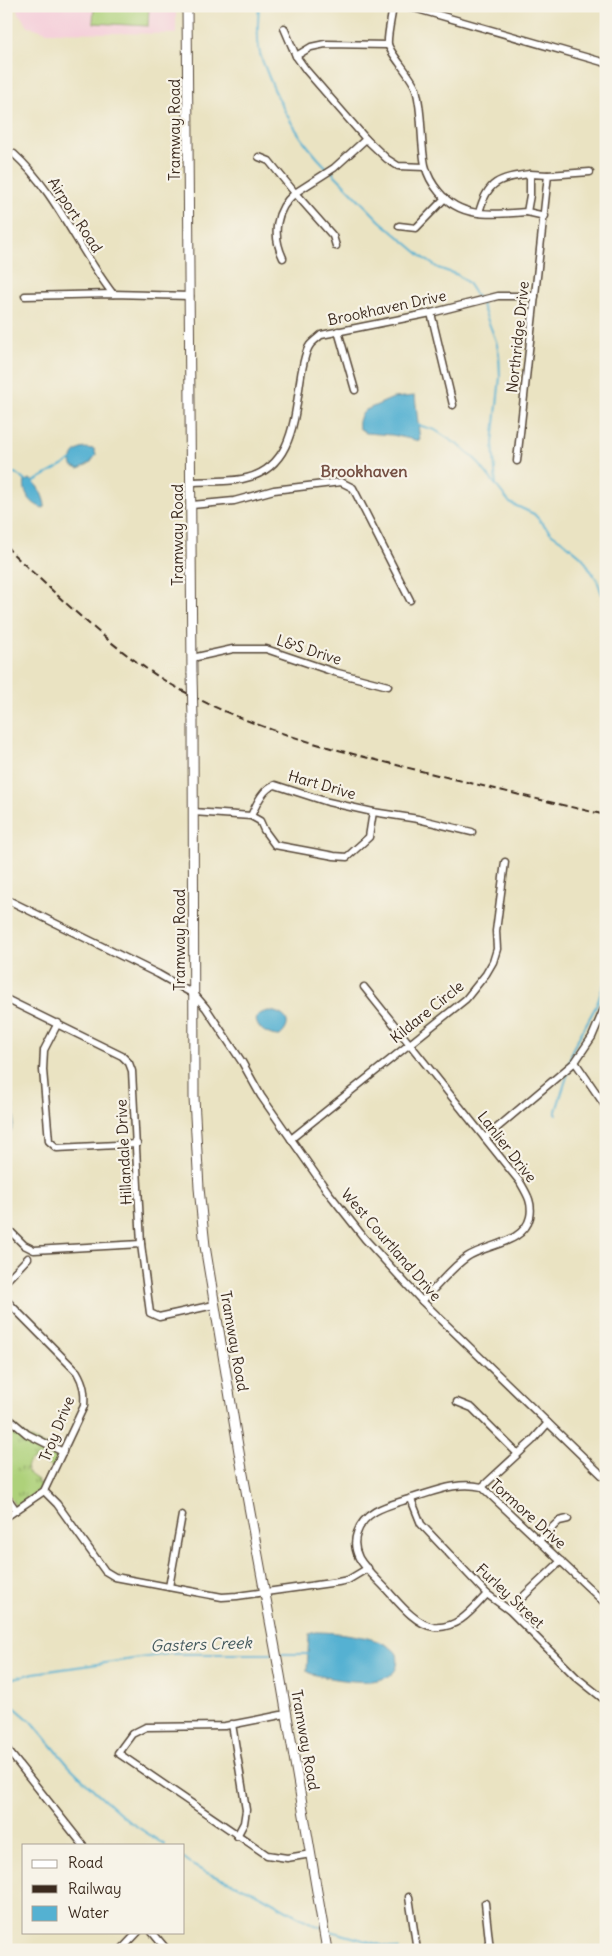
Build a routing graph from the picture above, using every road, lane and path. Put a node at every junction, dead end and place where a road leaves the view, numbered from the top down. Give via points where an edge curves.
1 (188, 6) edge
2 (393, 6) edge
3 (406, 6) edge
4 (284, 28) dead end
5 (388, 45) junction
6 (296, 56) junction
7 (606, 63) edge
8 (366, 139) junction
9 (14, 154) dead end
10 (259, 157) dead end
11 (425, 167) junction
12 (590, 172) dead end
13 (530, 174) junction
14 (548, 175) junction
15 (295, 193) junction
16 (445, 198) junction
17 (527, 212) junction
18 (479, 213) junction
19 (545, 216) junction
20 (399, 226) dead end
21 (336, 246) dead end
22 (283, 258) dead end
23 (113, 294) junction
24 (25, 296) dead end
25 (190, 296) junction
26 (534, 296) junction
27 (431, 313) junction
28 (338, 331) junction
29 (355, 390) dead end
30 (453, 405) dead end
31 (517, 461) dead end
32 (191, 482) junction
33 (192, 505) junction
34 (410, 600) dead end
35 (192, 658) junction
36 (388, 686) dead end
37 (193, 812) junction
38 (373, 812) junction
39 (251, 816) junction
40 (472, 832) dead end
41 (505, 862) dead end
42 (6, 899) edge
43 (364, 988) dead end
44 (195, 995) junction
45 (6, 998) edge
46 (606, 1004) edge
47 (58, 1023) junction
48 (408, 1044) junction
49 (575, 1062) junction
50 (606, 1107) edge
51 (485, 1138) junction
52 (291, 1139) junction
53 (137, 1144) junction
54 (6, 1226) edge
55 (141, 1244) junction
56 (28, 1258) dead end
57 (6, 1281) edge
58 (6, 1300) edge
59 (422, 1301) junction
60 (214, 1305) junction
61 (457, 1402) dead end
62 (6, 1416) edge
63 (548, 1423) junction
64 (63, 1452) junction
65 (517, 1453) junction
66 (606, 1479) edge
67 (482, 1487) junction
68 (44, 1491) junction
69 (6, 1496) edge
70 (411, 1499) junction
71 (16, 1510) junction
72 (182, 1515) dead end
73 (6, 1517) edge
74 (568, 1519) dead end
75 (539, 1540) junction
76 (561, 1561) junction
77 (368, 1568) junction
78 (169, 1587) junction
79 (265, 1592) junction
80 (487, 1594) junction
81 (606, 1604) edge
82 (509, 1610) junction
83 (606, 1701) edge
84 (286, 1714) junction
85 (232, 1724) junction
86 (6, 1748) edge
87 (237, 1836) junction
88 (82, 1844) edge
89 (311, 1854) junction
90 (409, 1897) dead end
91 (485, 1903) dead end
92 (136, 1934) edge
93 (154, 1934) edge
94 (121, 1950) edge
95 (167, 1950) edge
96 (327, 1950) edge
97 (418, 1950) edge
98 (490, 1950) edge

1 - 25 main road, Tramway Road
2 - 5 street
3 - 7 street
4 - 6 street
5 - 6 street via 325,44 311,47
5 - 11 street via 415,87 420,105
6 - 8 street
8 - 11 street via 398,166
8 - 15 street via 334,168
9 - 23 street, Airport Road via 32,172
10 - 15 street via 269,161
11 - 16 street via 434,186
12 - 14 street
13 - 14 street
13 - 17 street
13 - 18 street via 507,177 492,185 483,197
14 - 19 street, Northridge Drive
15 - 21 street via 333,236
15 - 22 street via 280,212 276,230
16 - 18 street via 456,208
16 - 20 street via 416,228
17 - 18 street
17 - 19 street
19 - 26 street, Northridge Drive
23 - 24 street
23 - 25 street
25 - 32 main road, Tramway Road
26 - 27 street, Brookhaven Drive via 498,296
26 - 31 street, Northridge Drive
27 - 28 street, Brookhaven Drive
27 - 30 street
28 - 29 street
28 - 32 street, Brookhaven Drive via 321,334 309,346 296,412 279,460 263,473 242,479
32 - 33 main road, Tramway Road
33 - 34 street via 341,482 352,488
33 - 35 main road, Tramway Road
35 - 36 street, L&S Drive via 233,649 266,649
35 - 37 main road, Tramway Road, bridge
37 - 39 street
37 - 44 main road, Tramway Road
38 - 39 street, Hart Drive via 275,785 269,787
38 - 39 street, Hart Drive via 369,837 347,857 275,845 260,821
38 - 40 street, Hart Drive
41 - 48 street, Kildare Circle via 493,962 466,999
42 - 44 street
43 - 48 street, Lanlier Drive
44 - 52 street, West Courtland Drive
44 - 60 main road, Tramway Road via 194,1098 199,1188
45 - 47 street, Hillandale Drive
46 - 49 street via 592,1037
47 - 53 street, Hillandale Drive via 122,1056 129,1063
47 - 53 street via 44,1050 50,1141 57,1148
48 - 51 street, Lanlier Drive
48 - 52 street, Kildare Circle
49 - 50 street
49 - 51 street
51 - 59 street, Lanlier Drive via 528,1195 532,1208 528,1224 519,1234 466,1258
52 - 59 street, West Courtland Drive via 365,1239
53 - 55 street, Hillandale Drive
54 - 55 street via 24,1245 34,1250
55 - 60 street, Hillandale Drive via 150,1313 159,1317
56 - 57 street
58 - 64 street, Troy Drive via 77,1372 82,1381 84,1406
59 - 63 street, West Courtland Drive
60 - 79 main road, Tramway Road
61 - 65 street via 472,1408
62 - 64 street via 27,1434
63 - 65 street via 532,1442
63 - 66 street, West Courtland Drive
64 - 68 street, Troy Drive
65 - 67 street
67 - 70 street, Tormore Drive via 468,1484
67 - 75 street, Tormore Drive
68 - 71 street, Troy Drive
68 - 78 street via 105,1571 115,1577
69 - 71 street
70 - 77 street, Tormore Drive via 383,1507 360,1524 354,1541 359,1558
70 - 80 street, Furley Street via 421,1524
71 - 73 street, Troy Drive
72 - 78 street
74 - 75 street via 559,1521
75 - 76 street, Tormore Drive
76 - 81 street, Tormore Drive
76 - 82 street
77 - 79 street via 348,1580
77 - 80 street, Tormore Drive via 414,1618 433,1627 452,1624 466,1616
78 - 79 street via 222,1596
79 - 84 main road, Tramway Road
80 - 82 street, Furley Street
82 - 83 street, Furley Street via 576,1677
84 - 85 street
84 - 89 main road, Tramway Road
85 - 87 street via 246,1810
85 - 87 street via 146,1727 132,1734 118,1753
86 - 88 street
87 - 89 street via 273,1857
89 - 96 main road, Tramway Road
90 - 97 street
91 - 98 street
92 - 94 street
93 - 95 street

